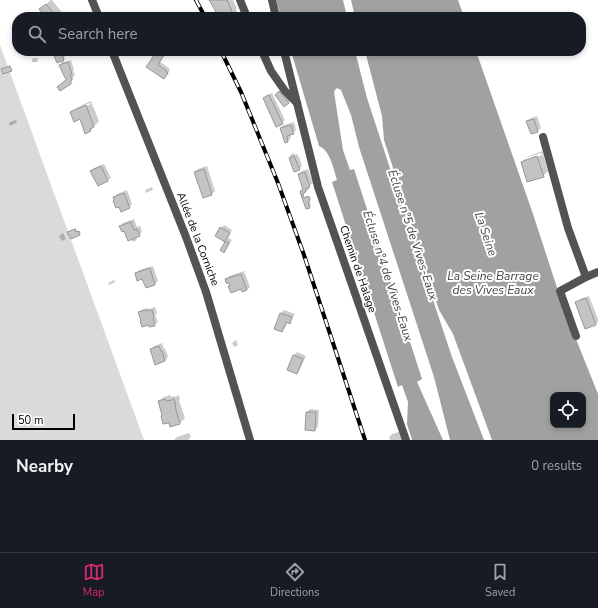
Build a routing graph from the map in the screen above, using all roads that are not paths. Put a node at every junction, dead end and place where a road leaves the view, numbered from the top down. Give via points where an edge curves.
1 (92, 0) edge
2 (240, 0) edge
3 (272, 0) edge
4 (97, 12) edge
5 (245, 12) edge
6 (275, 12) edge
7 (114, 56) edge
8 (264, 56) edge
9 (285, 56) edge
10 (297, 103) junction
11 (543, 137) dead end
12 (598, 272) edge
13 (586, 277) junction
14 (576, 336) dead end
15 (250, 440) edge
16 (406, 440) edge

1 - 4 street
2 - 5 street
3 - 6 street
7 - 15 street, Allée de la Corniche via 206,292
8 - 10 street via 271,71
9 - 10 street, Chemin de Halage
10 - 16 street, Chemin de Halage via 318,187
11 - 13 street via 568,228
12 - 13 street
13 - 14 street via 560,291

